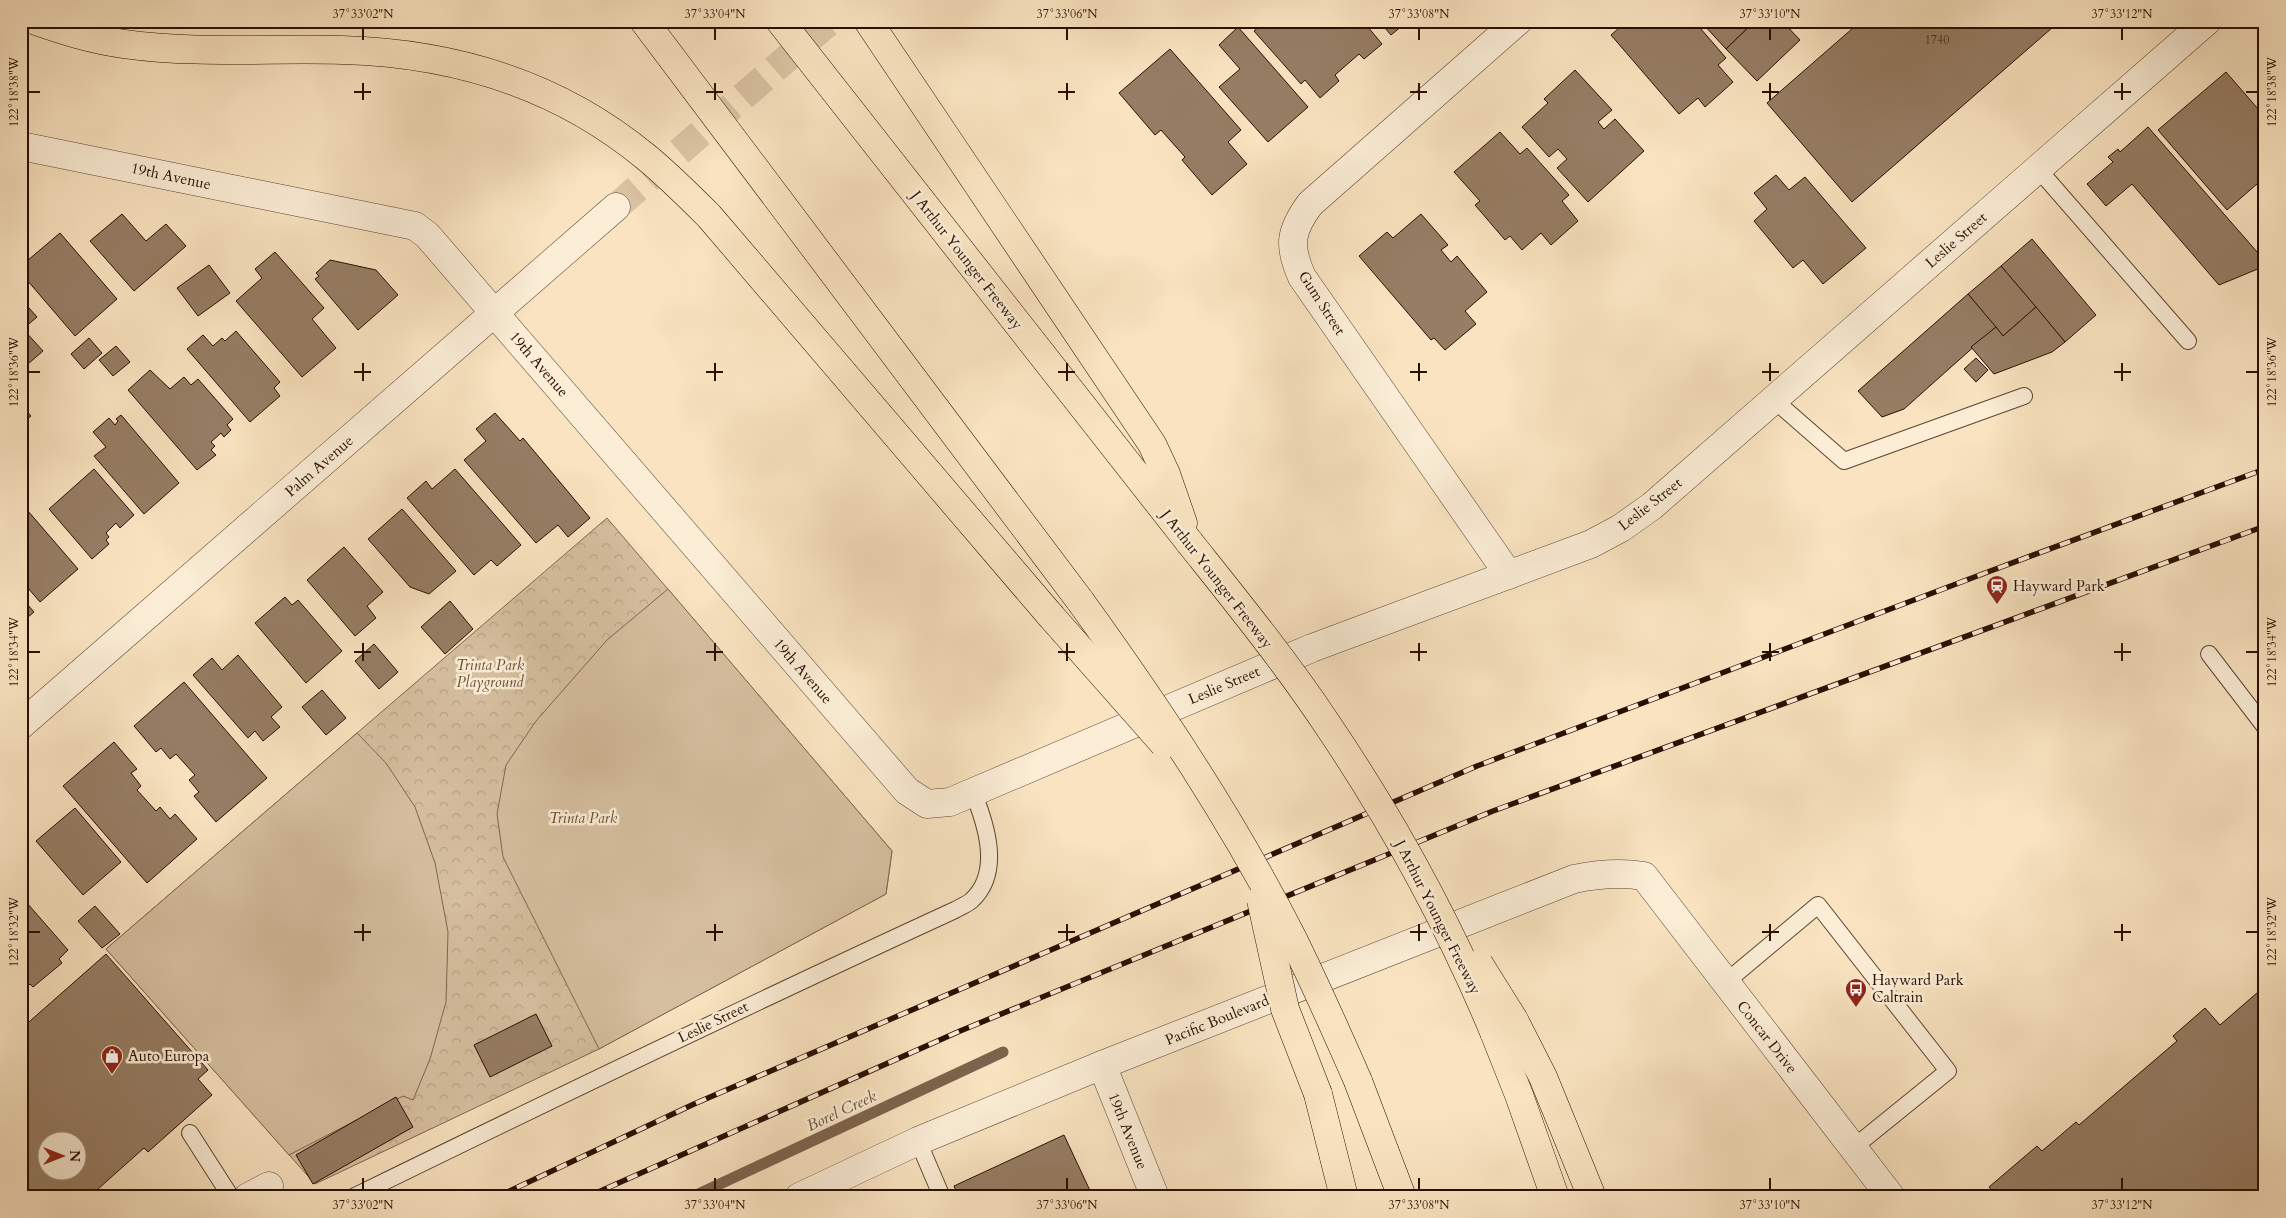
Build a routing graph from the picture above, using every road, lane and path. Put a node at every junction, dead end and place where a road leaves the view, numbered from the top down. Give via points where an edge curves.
1 (36, 21) edge
2 (644, 21) edge
3 (780, 21) edge
4 (868, 21) edge
5 (1518, 21) edge
6 (2207, 21) edge
7 (21, 146) edge
8 (2038, 169) junction
9 (616, 208) tunnel mouth
10 (495, 313) junction
11 (2188, 341) dead end
12 (2024, 396) dead end
13 (1773, 399) junction
14 (1190, 543) junction
15 (1509, 575) junction
16 (2209, 654) dead end
17 (21, 725) edge
18 (2265, 727) edge
19 (973, 792) junction
20 (1211, 795) junction
21 (927, 804) joint
22 (1253, 867) junction
23 (1644, 876) joint
24 (1726, 982) junction
25 (1504, 1026) junction
26 (1102, 1065) junction
27 (190, 1132) dead end
28 (918, 1141) junction
29 (1853, 1148) junction
30 (231, 1197) edge
31 (353, 1197) edge
32 (799, 1197) edge
33 (942, 1197) edge
34 (1155, 1197) edge
35 (1344, 1197) edge
36 (1402, 1197) edge
37 (1555, 1197) edge
38 (1592, 1197) edge
39 (1891, 1197) edge

1 - 20 highway, bridge via 80,36 123,44 385,52 445,60 493,72 580,112 645,156 709,216 1050,614
2 - 20 highway, bridge via 1081,602 1168,724
3 - 14 highway, J Arthur Younger Freeway
4 - 14 highway via 1152,444
5 - 15 street, Gum Street via 1310,204 1297,222 1292,239 1294,257 1302,277
6 - 8 street, Leslie Street
7 - 10 street, 19th Avenue via 416,226
8 - 11 lane
8 - 13 street, Leslie Street
9 - 10 street, Palm Avenue
10 - 17 street, Palm Avenue
10 - 21 street, 19th Avenue via 907,791
12 - 13 lane via 1844,461
13 - 15 street, Leslie Street via 1652,506 1621,528 1591,544
14 - 25 highway, J Arthur Younger Freeway, bridge via 1326,723 1373,796 1455,946
15 - 19 street, Leslie Street via 1312,648
16 - 18 lane
19 - 21 street, Leslie Street via 950,802
19 - 31 lane, Leslie Street via 987,832 989,865 972,900
20 - 22 highway, bridge
22 - 35 highway, bridge via 1285,1010 1318,1094
22 - 36 highway, bridge via 1292,939 1358,1081
23 - 24 street, Concar Drive
23 - 26 street, Pacific Boulevard via 1600,873 1574,879
24 - 29 street, Concar Drive
24 - 29 lane via 1818,905 1948,1070
25 - 37 highway, J Arthur Younger Freeway via 1519,1095
25 - 38 highway via 1546,1085
26 - 28 street, Pacific Boulevard
26 - 34 street, 19th Avenue
27 - 30 lane
28 - 32 street, Pacific Boulevard
28 - 33 lane
29 - 39 street, Concar Drive

